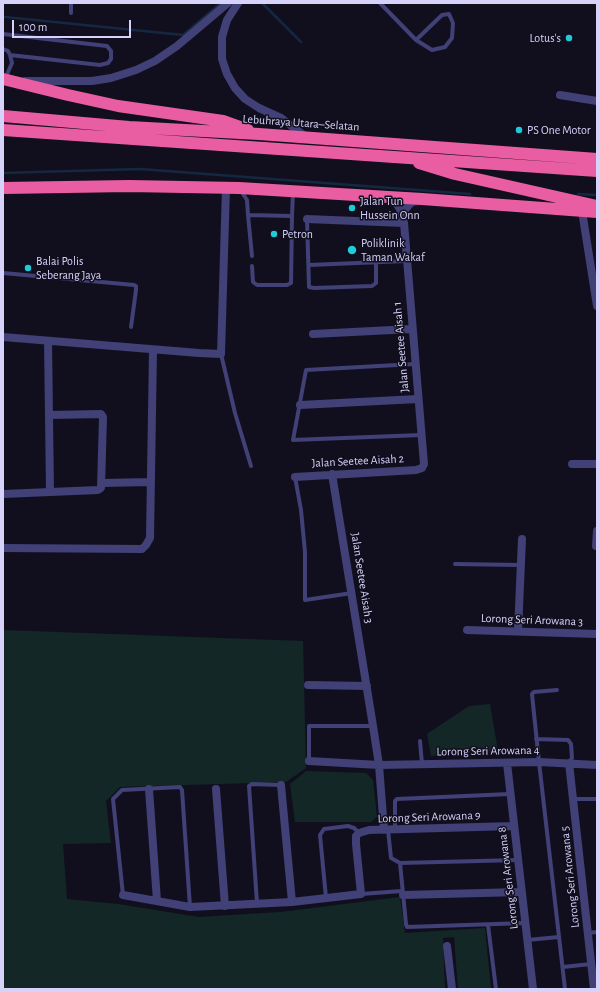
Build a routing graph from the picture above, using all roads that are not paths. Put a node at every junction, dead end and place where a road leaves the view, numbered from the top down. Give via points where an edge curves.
1 (71, 3) edge
2 (228, 3) edge
3 (238, 3) edge
4 (380, 3) edge
5 (71, 13) dead end
6 (3, 34) edge
7 (416, 40) junction
8 (3, 48) edge
9 (10, 55) junction
10 (4, 79) edge
11 (17, 82) junction
12 (560, 95) dead end
13 (597, 101) edge
14 (3, 116) edge
15 (3, 130) edge
16 (258, 134) junction
17 (306, 137) junction
18 (407, 158) junction
19 (597, 159) edge
20 (597, 171) edge
21 (3, 188) edge
22 (226, 188) junction
23 (239, 188) junction
24 (293, 191) junction
25 (387, 197) junction
26 (422, 199) junction
27 (597, 206) edge
28 (582, 211) junction
29 (597, 212) edge
30 (248, 215) junction
31 (292, 216) junction
32 (307, 219) joint
33 (404, 223) junction
34 (252, 256) dead end
35 (406, 261) junction
36 (376, 263) junction
37 (308, 265) junction
38 (252, 266) dead end
39 (3, 273) edge
40 (597, 306) edge
41 (131, 328) dead end
42 (412, 329) junction
43 (313, 334) dead end
44 (3, 337) edge
45 (48, 342) junction
46 (153, 350) junction
47 (221, 354) junction
48 (415, 364) junction
49 (418, 399) junction
50 (300, 404) junction
51 (50, 415) junction
52 (421, 435) junction
53 (572, 464) dead end
54 (597, 464) edge
55 (251, 466) dead end
56 (422, 468) joint
57 (332, 474) junction
58 (295, 477) joint
59 (151, 482) junction
60 (102, 483) junction
61 (50, 492) junction
62 (3, 494) edge
63 (597, 531) edge
64 (522, 539) dead end
65 (596, 546) edge
66 (3, 548) edge
67 (455, 564) dead end
68 (520, 565) junction
69 (352, 593) junction
70 (467, 630) dead end
71 (518, 632) junction
72 (597, 634) edge
73 (308, 685) dead end
74 (367, 686) junction
75 (556, 690) dead end
76 (373, 726) junction
77 (536, 739) junction
78 (420, 741) dead end
79 (309, 761) joint
80 (539, 762) junction
81 (507, 763) junction
82 (569, 763) junction
83 (597, 764) edge
84 (379, 765) junction
85 (422, 765) junction
86 (281, 785) joint
87 (149, 789) junction
88 (216, 790) dead end
89 (510, 794) junction
90 (573, 798) junction
91 (597, 799) edge
92 (514, 826) junction
93 (389, 830) junction
94 (359, 833) junction
95 (518, 860) junction
96 (400, 864) junction
97 (522, 892) junction
98 (403, 893) junction
99 (361, 894) junction
100 (123, 895) joint
101 (326, 898) junction
102 (157, 901) junction
103 (292, 902) junction
104 (257, 905) junction
105 (225, 906) junction
106 (190, 907) junction
107 (525, 924) junction
108 (488, 925) junction
109 (597, 932) edge
110 (588, 933) junction
111 (559, 937) junction
112 (527, 940) junction
113 (447, 946) dead end
114 (594, 964) edge
115 (563, 967) junction
116 (452, 989) edge
117 (496, 989) edge
118 (533, 989) edge
119 (565, 989) edge
120 (594, 989) edge

1 - 5 lane
2 - 11 street via 177,46 136,70 92,81
3 - 17 street via 227,20 222,37 222,59 229,78 248,101 281,118
4 - 7 lane
6 - 9 lane via 107,46 111,51 111,59 108,63 100,65
7 - 7 lane via 432,50 445,47 452,38 453,23 449,14 442,15
8 - 9 lane
9 - 10 lane via 12,63
10 - 11 highway
11 - 16 highway via 118,106 223,121
12 - 13 street
14 - 16 highway, Lebuhraya Utara–Selatan via 129,127
15 - 18 highway
16 - 17 highway, Lebuhraya Utara–Selatan
17 - 19 highway, Lebuhraya Utara–Selatan
18 - 20 highway
18 - 27 highway via 456,174
21 - 22 highway
22 - 23 highway
22 - 47 street
23 - 24 highway
23 - 30 lane via 247,200
24 - 25 highway
24 - 31 lane
25 - 26 highway
25 - 33 street, Jalan Seetee Aisah 1 via 397,204
26 - 28 highway
26 - 33 street, Jalan Seetee Aisah 1 via 408,206 405,210
28 - 29 highway
28 - 40 street
30 - 31 lane
30 - 34 lane
31 - 38 lane via 291,283 257,285 253,282
32 - 33 street
32 - 37 lane
33 - 35 street, Jalan Seetee Aisah 1
35 - 36 lane
35 - 42 street, Jalan Seetee Aisah 1
36 - 37 lane
36 - 37 lane via 376,283 372,286 314,288 309,287
39 - 41 lane via 134,285 136,290
42 - 43 street
42 - 48 street, Jalan Seetee Aisah 1
44 - 45 street
45 - 46 street
45 - 51 street
46 - 47 street
46 - 59 street
47 - 55 lane
48 - 49 street, Jalan Seetee Aisah 1
48 - 50 lane via 306,370
49 - 50 street
49 - 52 street, Jalan Seetee Aisah 1
50 - 52 lane via 293,440
51 - 60 street via 101,414
51 - 61 street
52 - 56 street, Jalan Seetee Aisah 1 via 424,464
53 - 54 street
56 - 57 street, Jalan Seetee Aisah 2
57 - 58 street, Jalan Seetee Aisah 2
57 - 69 street, Jalan Seetee Aisah 3
58 - 69 lane via 304,545 305,600
59 - 60 street
59 - 66 street via 150,538 142,548
60 - 61 street via 98,490
61 - 62 street
63 - 65 street
64 - 68 street
67 - 68 lane
68 - 71 street
69 - 74 street, Jalan Seetee Aisah 3
70 - 71 street, Lorong Seri Arowana 3
71 - 72 street, Lorong Seri Arowana 3
73 - 74 street
74 - 76 street, Jalan Seetee Aisah 3
75 - 77 lane via 532,694
76 - 79 lane via 309,726
76 - 84 street, Jalan Seetee Aisah 3
77 - 80 lane
77 - 82 lane via 568,740 571,744 572,758
78 - 85 lane
79 - 84 street, Lorong Seri Arowana 4
80 - 81 street, Lorong Seri Arowana 4
80 - 82 street, Lorong Seri Arowana 4
80 - 111 lane
81 - 85 street, Lorong Seri Arowana 4
81 - 89 street, Lorong Seri Arowana 8
82 - 83 street, Lorong Seri Arowana 4
82 - 90 street, Lorong Seri Arowana 5
84 - 85 street, Lorong Seri Arowana 4
84 - 93 street, Jalan Seetee Aisah 3
86 - 103 street
86 - 104 lane via 249,786
87 - 100 lane via 122,790 113,799
87 - 102 street
87 - 106 lane via 180,787 182,790
88 - 105 street
89 - 92 street, Lorong Seri Arowana 8
89 - 93 lane via 397,799
90 - 91 lane
90 - 110 street, Lorong Seri Arowana 5
92 - 93 street, Lorong Seri Arowana 9
92 - 95 street, Lorong Seri Arowana 8
93 - 94 street, Lorong Seri Arowana 9
93 - 96 lane via 391,858
94 - 99 street via 356,836 356,844
94 - 101 lane via 348,826 324,829 320,835
95 - 96 lane
95 - 97 street, Lorong Seri Arowana 8
96 - 98 lane
97 - 98 street
97 - 107 street, Lorong Seri Arowana 8
98 - 99 lane
98 - 108 lane via 408,927
99 - 101 street
100 - 102 street
101 - 103 street
102 - 106 street
103 - 104 street
104 - 105 street
105 - 106 street
107 - 108 lane
107 - 112 street, Lorong Seri Arowana 8
108 - 117 lane
109 - 110 lane
110 - 114 street, Lorong Seri Arowana 5
111 - 112 lane
111 - 115 lane
112 - 118 street, Lorong Seri Arowana 8
113 - 116 street
114 - 115 lane
114 - 120 street, Lorong Seri Arowana 5
115 - 119 lane

